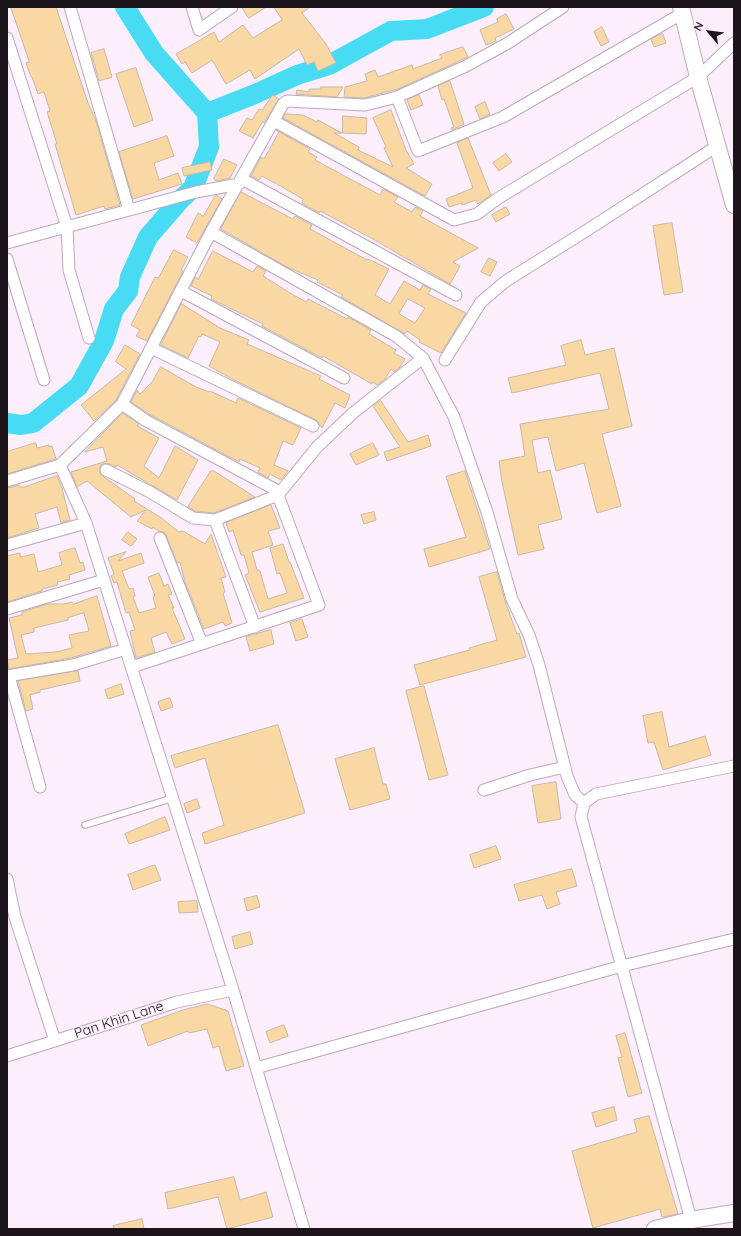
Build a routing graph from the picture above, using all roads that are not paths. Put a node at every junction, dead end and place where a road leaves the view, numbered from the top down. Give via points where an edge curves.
1 (70, 7) edge
2 (192, 7) edge
3 (232, 7) edge
4 (562, 7) edge
5 (682, 10) edge
6 (7, 38) edge
7 (734, 43) edge
8 (698, 77) junction
9 (397, 97) junction
10 (274, 121) junction
11 (717, 146) junction
12 (240, 182) junction
13 (734, 205) edge
14 (129, 210) junction
15 (67, 227) junction
16 (211, 232) junction
17 (7, 243) edge
18 (7, 259) edge
19 (181, 291) junction
20 (456, 295) dead end
21 (89, 338) dead end
22 (151, 348) junction
23 (423, 358) junction
24 (446, 360) dead end
25 (344, 378) dead end
26 (44, 380) dead end
27 (122, 404) junction
28 (312, 426) dead end
29 (60, 465) junction
30 (106, 470) dead end
31 (7, 481) edge
32 (279, 494) junction
33 (215, 520) junction
34 (86, 523) junction
35 (160, 538) dead end
36 (7, 544) edge
37 (104, 580) junction
38 (7, 609) edge
39 (254, 626) junction
40 (202, 644) junction
41 (126, 649) junction
42 (132, 667) junction
43 (8, 676) edge
44 (734, 766) edge
45 (565, 768) junction
46 (40, 786) dead end
47 (484, 790) dead end
48 (173, 798) junction
49 (584, 803) junction
50 (85, 825) dead end
51 (7, 879) edge
52 (734, 939) edge
53 (622, 966) junction
54 (233, 990) junction
55 (54, 1041) junction
56 (7, 1056) edge
57 (256, 1068) junction
58 (734, 1213) edge
59 (691, 1220) junction
60 (304, 1229) edge
61 (655, 1229) edge

1 - 14 street
2 - 3 street via 199,30
4 - 9 street via 494,51
5 - 8 street
5 - 9 street via 503,117 418,151
6 - 15 street
7 - 8 street
8 - 10 street via 497,199 477,214 454,220
8 - 11 street
9 - 10 street via 364,104 287,101
10 - 12 street
11 - 13 street
11 - 24 street via 506,281 480,302
12 - 14 street
12 - 16 street
12 - 20 street
14 - 15 street
15 - 17 street
15 - 21 street via 69,270
16 - 19 street
16 - 23 street via 396,336
18 - 26 street
19 - 22 street
19 - 25 street
22 - 27 street
22 - 28 street
23 - 32 street via 353,412 317,447
23 - 45 street via 454,417 512,599 529,635 539,665
27 - 29 street
27 - 32 street via 145,420
29 - 31 street
29 - 34 street
30 - 33 street via 193,518
32 - 33 street
32 - 39 street via 319,605
33 - 39 street
34 - 36 street
34 - 37 street
35 - 40 street
37 - 38 street
37 - 41 street
39 - 40 street
40 - 42 street
41 - 42 street
41 - 43 street via 73,665
42 - 48 street
43 - 46 street
44 - 49 street via 596,794
45 - 47 street
45 - 49 street via 575,795
48 - 50 lane
48 - 54 street
49 - 53 street via 581,817
51 - 55 street via 15,917
52 - 53 street
53 - 57 street
53 - 59 street
54 - 55 street, Pan Khin Lane via 177,1002
54 - 57 street
55 - 56 street, Pan Khin Lane
57 - 60 street
58 - 59 street
59 - 61 street

